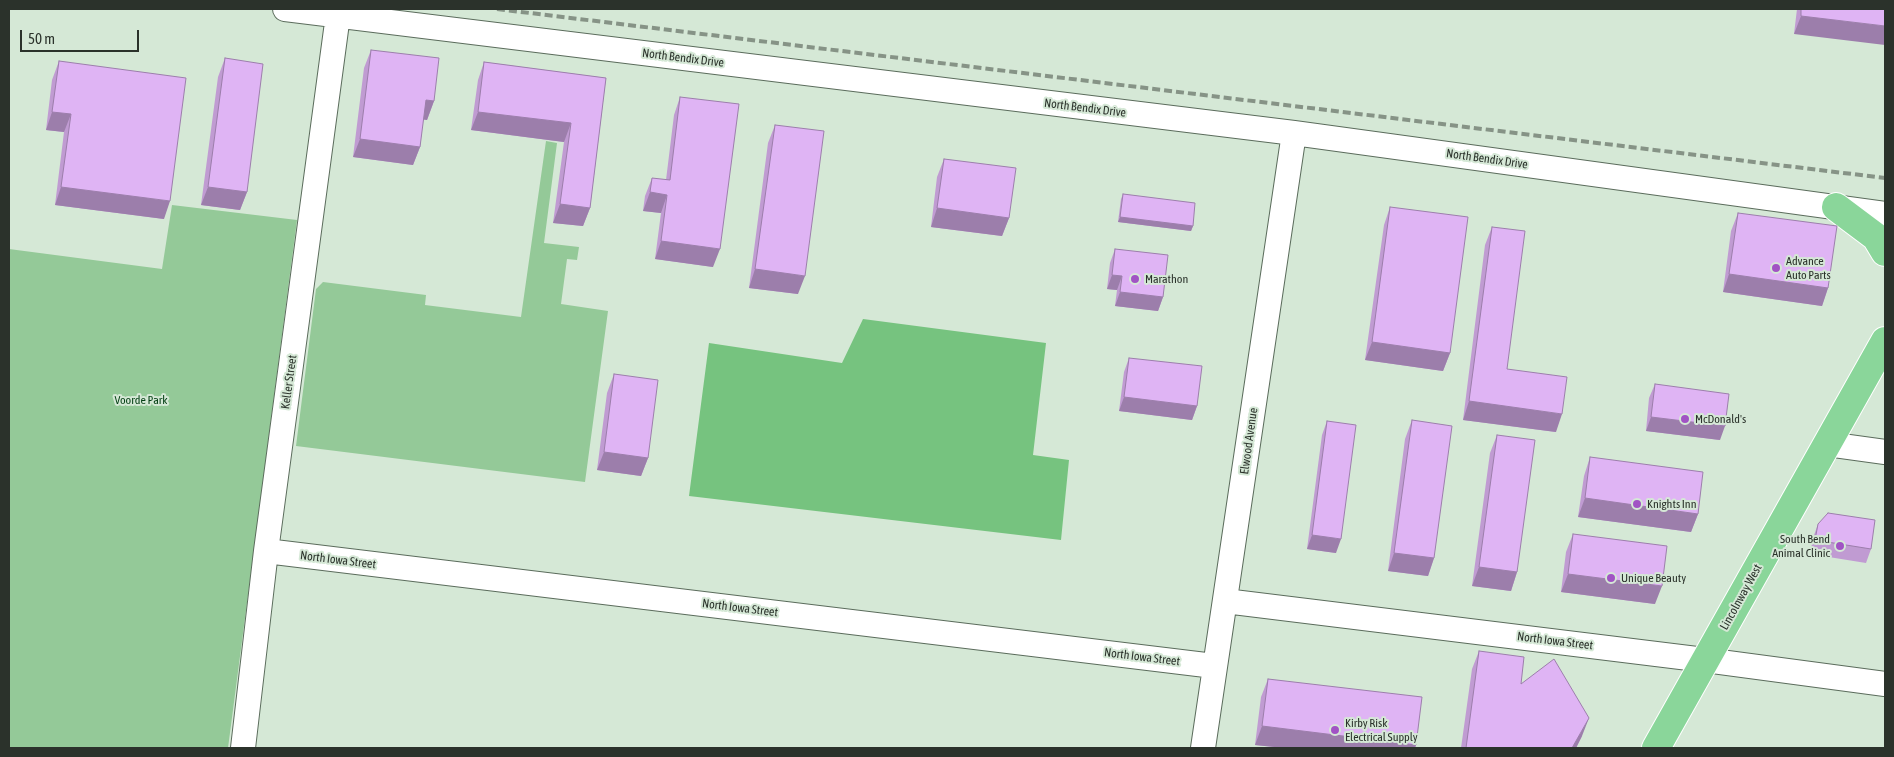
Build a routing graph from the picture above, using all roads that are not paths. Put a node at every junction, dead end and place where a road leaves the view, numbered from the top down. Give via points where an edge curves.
1 (285, 9) edge
2 (338, 15) junction
3 (1294, 133) junction
4 (1836, 207) junction
5 (1885, 214) edge
6 (1885, 252) edge
7 (1885, 341) edge
8 (1827, 444) junction
9 (1885, 452) edge
10 (266, 551) junction
11 (1225, 601) junction
12 (1706, 660) junction
13 (1214, 666) junction
14 (1885, 684) edge
15 (243, 748) edge
16 (1203, 748) edge
17 (1656, 748) edge

1 - 2 street, North Bendix Drive
2 - 3 street, North Bendix Drive
2 - 10 street, Keller Street
3 - 4 street, North Bendix Drive
3 - 11 street, Elwood Avenue
4 - 5 street, North Bendix Drive
4 - 6 main road via 1876,237
7 - 8 main road, Lincolnway West
8 - 9 street
8 - 12 main road, Lincolnway West
10 - 13 street, North Iowa Street
10 - 15 street, Keller Street
11 - 12 street, North Iowa Street
11 - 13 street, Elwood Avenue
12 - 14 street, North Iowa Street
12 - 17 main road, Lincolnway West
13 - 16 street, Elwood Avenue

